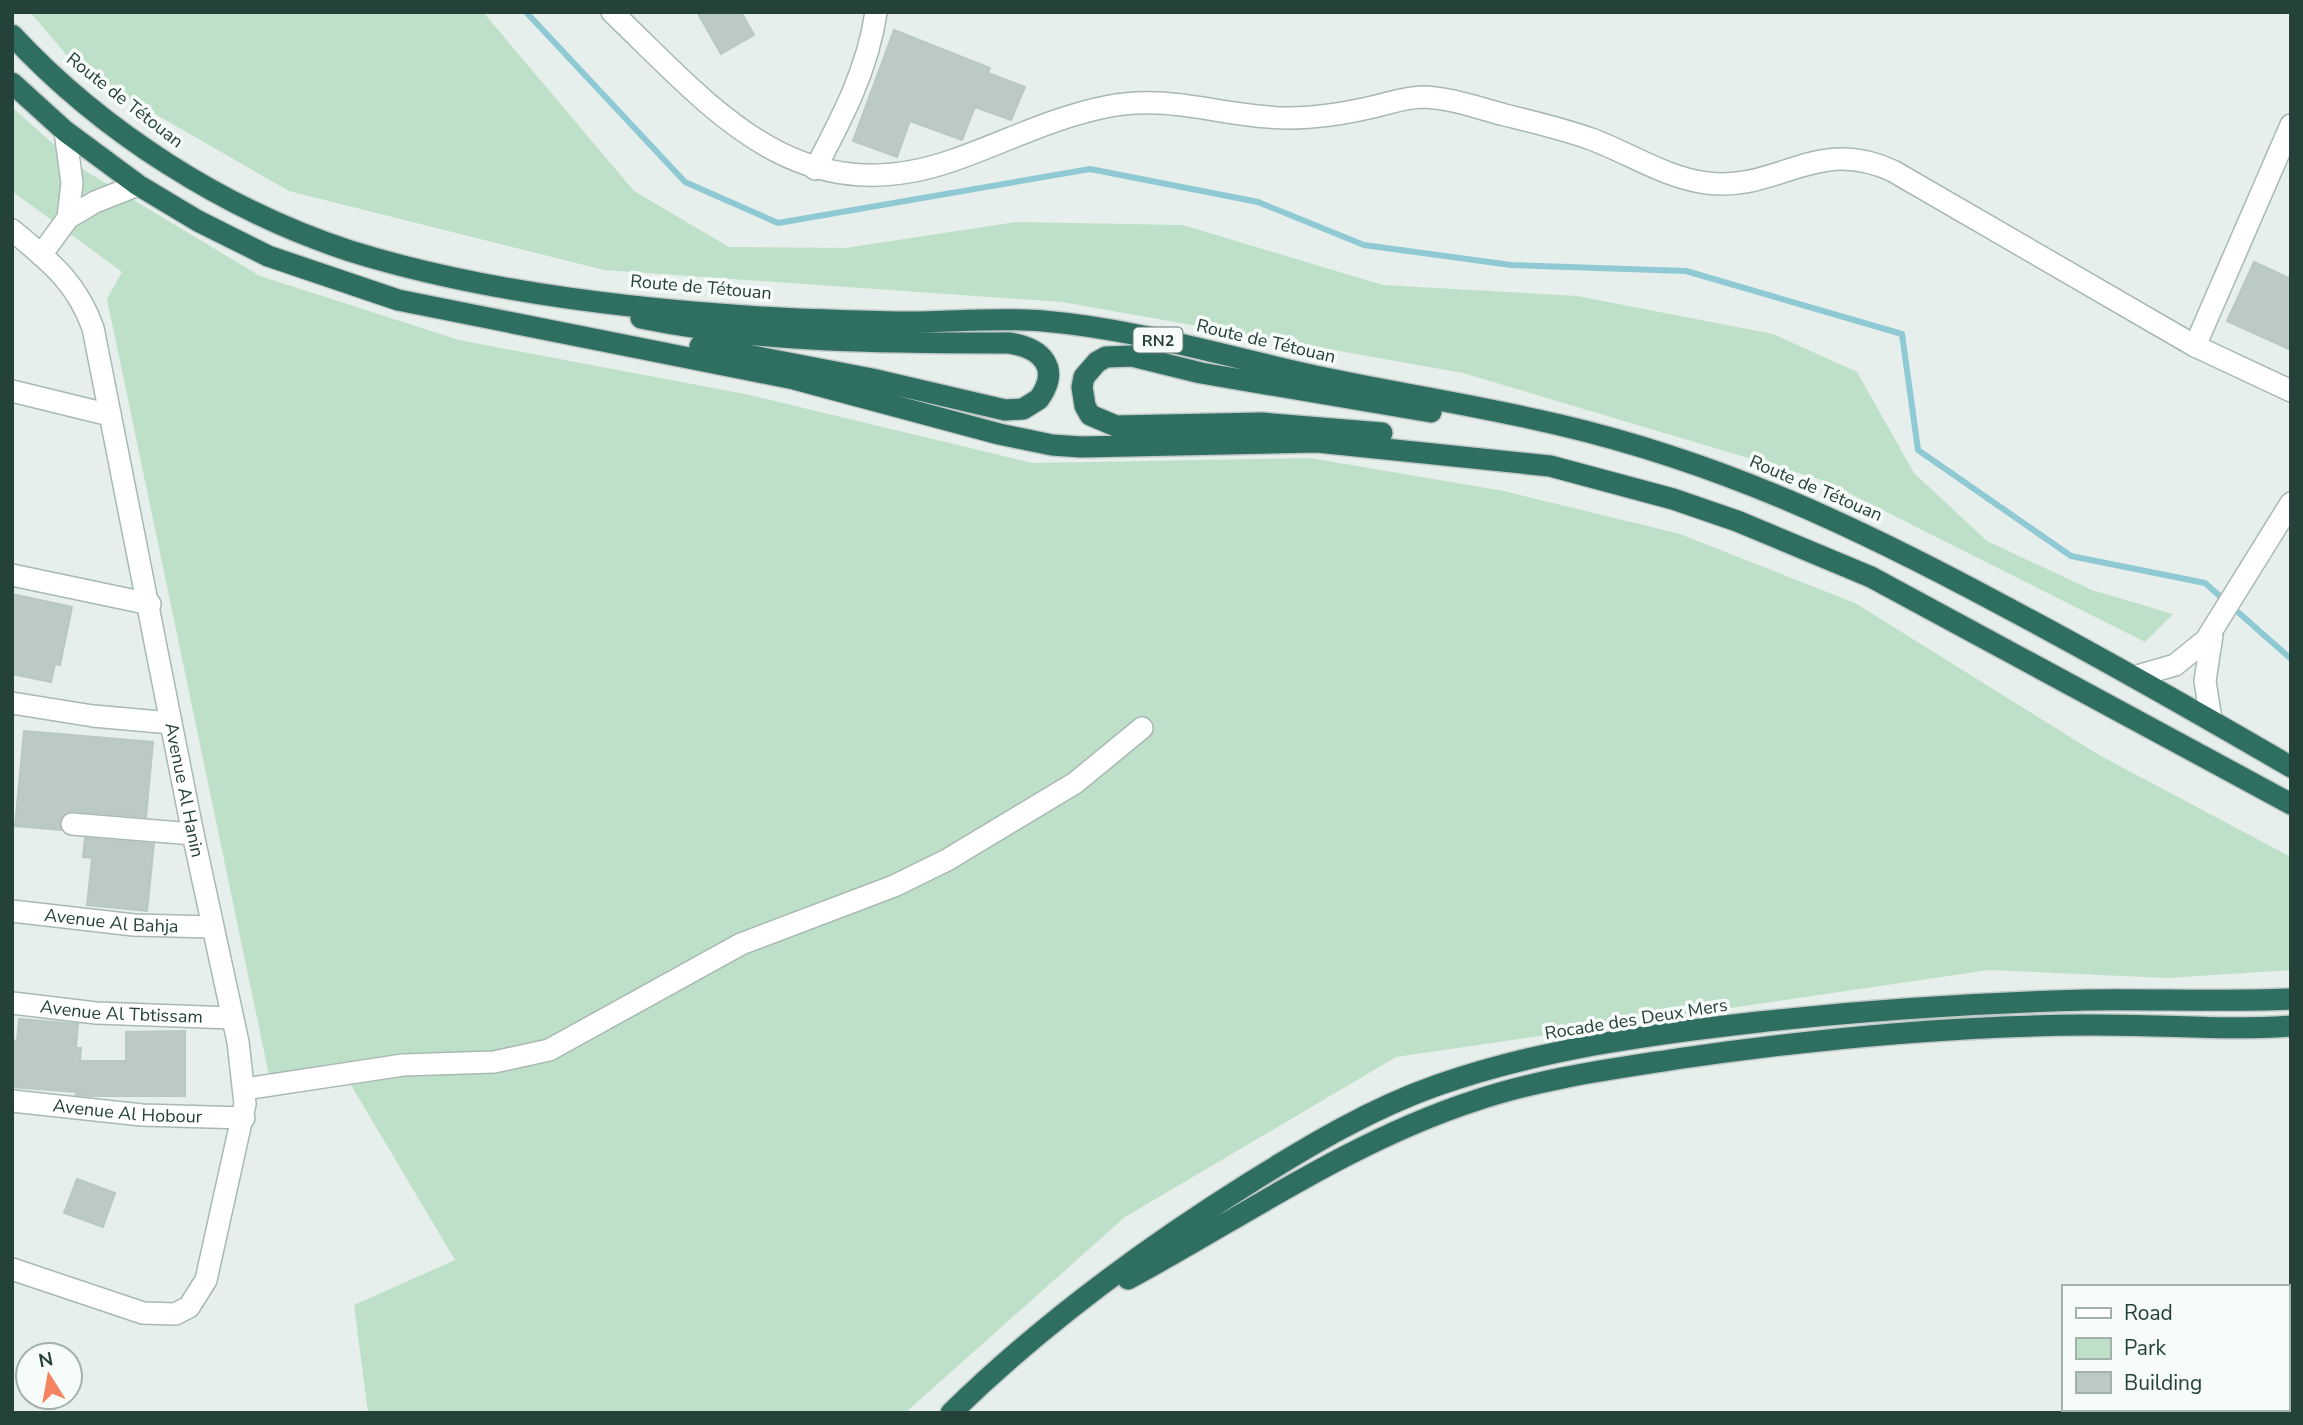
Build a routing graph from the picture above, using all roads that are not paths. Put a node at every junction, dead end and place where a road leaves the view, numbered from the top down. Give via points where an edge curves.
1 (612, 12) edge
2 (876, 12) edge
3 (12, 35) edge
4 (12, 83) edge
5 (2291, 125) edge
6 (65, 131) junction
7 (815, 169) junction
8 (138, 185) junction
9 (68, 218) junction
10 (14, 238) edge
11 (41, 255) junction
12 (527, 290) junction
13 (493, 321) junction
14 (2195, 346) junction
15 (12, 391) edge
16 (2291, 391) edge
17 (110, 415) junction
18 (1559, 425) junction
19 (1550, 466) junction
20 (2291, 503) edge
21 (12, 575) edge
22 (149, 604) junction
23 (2223, 613) junction
24 (2137, 676) junction
25 (13, 710) edge
26 (2211, 720) junction
27 (172, 723) junction
28 (1142, 728) dead end
29 (2291, 767) edge
30 (2291, 804) edge
31 (72, 824) dead end
32 (193, 834) junction
33 (12, 911) edge
34 (212, 928) junction
35 (2291, 999) edge
36 (12, 1003) edge
37 (232, 1018) junction
38 (2291, 1026) edge
39 (245, 1089) junction
40 (12, 1101) edge
41 (244, 1118) junction
42 (12, 1269) edge
43 (1059, 1317) junction
44 (951, 1413) edge

1 - 7 street via 730,123
2 - 7 street via 849,104
3 - 12 highway, Route de Tétouan / RN2 via 76,95 143,147 261,215 346,249 419,270
4 - 6 highway
5 - 14 street
6 - 8 highway
6 - 9 street via 72,183
7 - 14 street via 882,175 917,170 1053,120 1114,105 1158,102 1288,118 1321,116 1400,99 1440,98 1591,139 1703,183 1759,180 1825,158 1878,164
8 - 9 street via 102,198
8 - 13 highway via 268,256 398,300
9 - 11 street
10 - 11 street, Avenue Al Hanin
11 - 17 street, Avenue Al Hanin via 66,276 88,312
12 - 13 highway via 645,319 738,333 1025,346 1042,357 1047,383 1032,405 1005,410 729,351
12 - 18 highway, Route de Tétouan / RN2 via 792,318 1012,319 1082,325
13 - 19 highway via 794,379 1052,445 1317,442
14 - 16 street
15 - 17 street
17 - 22 street, Avenue Al Hanin
18 - 19 highway via 1366,402 1132,356 1097,362 1082,387 1090,415 1116,426 1262,423 1351,429
18 - 24 highway, Route de Tétouan / RN2 via 1689,461 1826,514
19 - 30 highway via 1673,499 1849,567
20 - 23 street
21 - 22 street
22 - 27 street, Avenue Al Hanin
23 - 24 street via 2196,650 2175,665
23 - 26 street via 2207,655 2205,681
24 - 26 highway, Route de Tétouan / RN2
25 - 27 street
26 - 29 highway, Route de Tétouan / RN2
27 - 32 street, Avenue Al Hanin
28 - 39 street via 1074,783 947,860 894,886 741,944 549,1050 504,1061 403,1065
31 - 32 street
32 - 34 street, Avenue Al Hanin
33 - 34 street, Avenue Al Bahja via 134,925
34 - 37 street, Avenue Al Hanin
35 - 43 highway, Rocade des Deux Mers via 2090,1000 1853,1012 1634,1039 1500,1066 1433,1087 1347,1126 1189,1221
36 - 37 street, Avenue Al Tbtissam via 96,1013
37 - 39 street, Avenue Al Hanin
38 - 43 highway, Rocade des Deux Mers via 1969,1029 1720,1053 1542,1083 1475,1100 1397,1132 1289,1187
39 - 41 street, Avenue Al Hanin
40 - 41 street, Avenue Al Hobour via 142,1115
41 - 42 street, Avenue Al Hanin via 206,1280 190,1307 159,1315
43 - 44 highway, Rocade des Deux Mers

